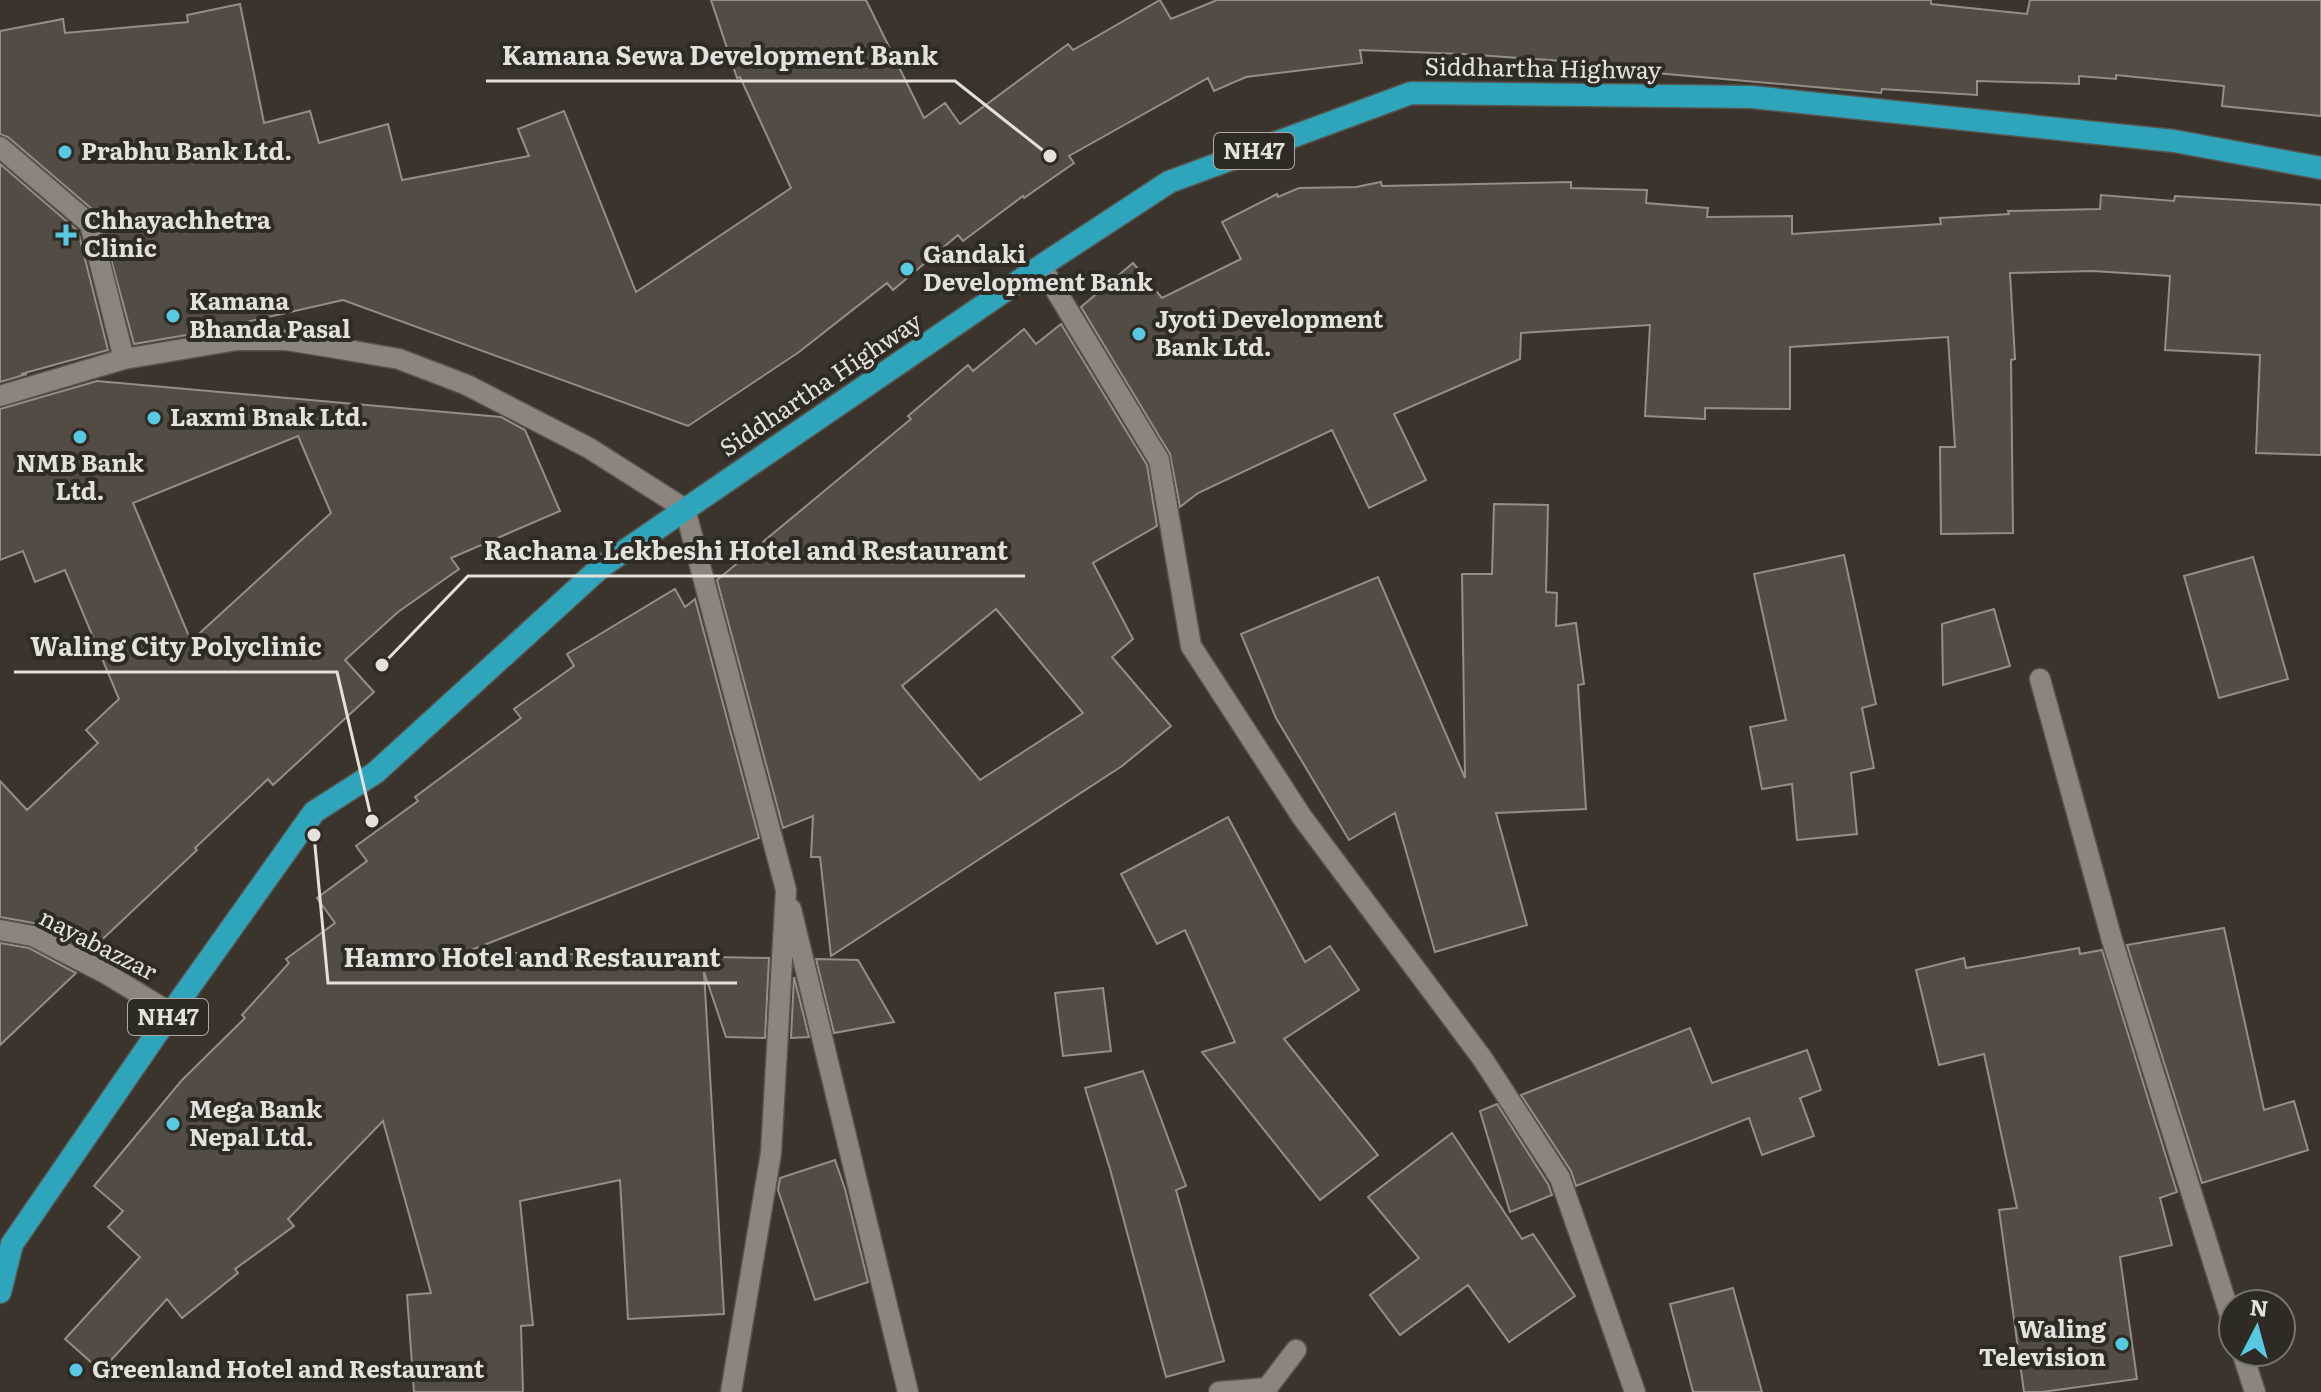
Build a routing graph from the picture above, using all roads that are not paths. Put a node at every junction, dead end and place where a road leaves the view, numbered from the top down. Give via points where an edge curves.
1 (0, 147) edge
2 (2321, 168) edge
3 (1041, 266) junction
4 (124, 359) junction
5 (0, 396) edge
6 (685, 509) junction
7 (2040, 679) dead end
8 (786, 890) junction
9 (0, 930) edge
10 (171, 1013) junction
11 (2221, 1288) edge
12 (0, 1292) edge
13 (1296, 1350) dead end
14 (2247, 1368) edge
15 (731, 1392) edge
16 (908, 1392) edge
17 (1219, 1392) edge
18 (1635, 1392) edge
19 (2255, 1392) edge

1 - 4 street via 90,224
2 - 3 highway, Siddhartha Highway / NH47 via 2174,141 1752,97 1411,93 1169,182
3 - 6 highway, Siddhartha Highway / NH47
3 - 18 street via 1159,460 1191,646 1302,817 1482,1058 1560,1178
4 - 5 street
4 - 6 street via 237,340 286,340 399,359 467,385 589,448
6 - 8 street
6 - 10 highway, Siddhartha Highway / NH47 via 601,567 375,773 314,812
7 - 11 street via 2112,940
8 - 15 street via 771,1153
8 - 16 street
9 - 10 street, nayabazzar via 33,936
10 - 12 highway, Siddhartha Highway / NH47 via 12,1244
13 - 17 street via 1267,1388
14 - 19 street

